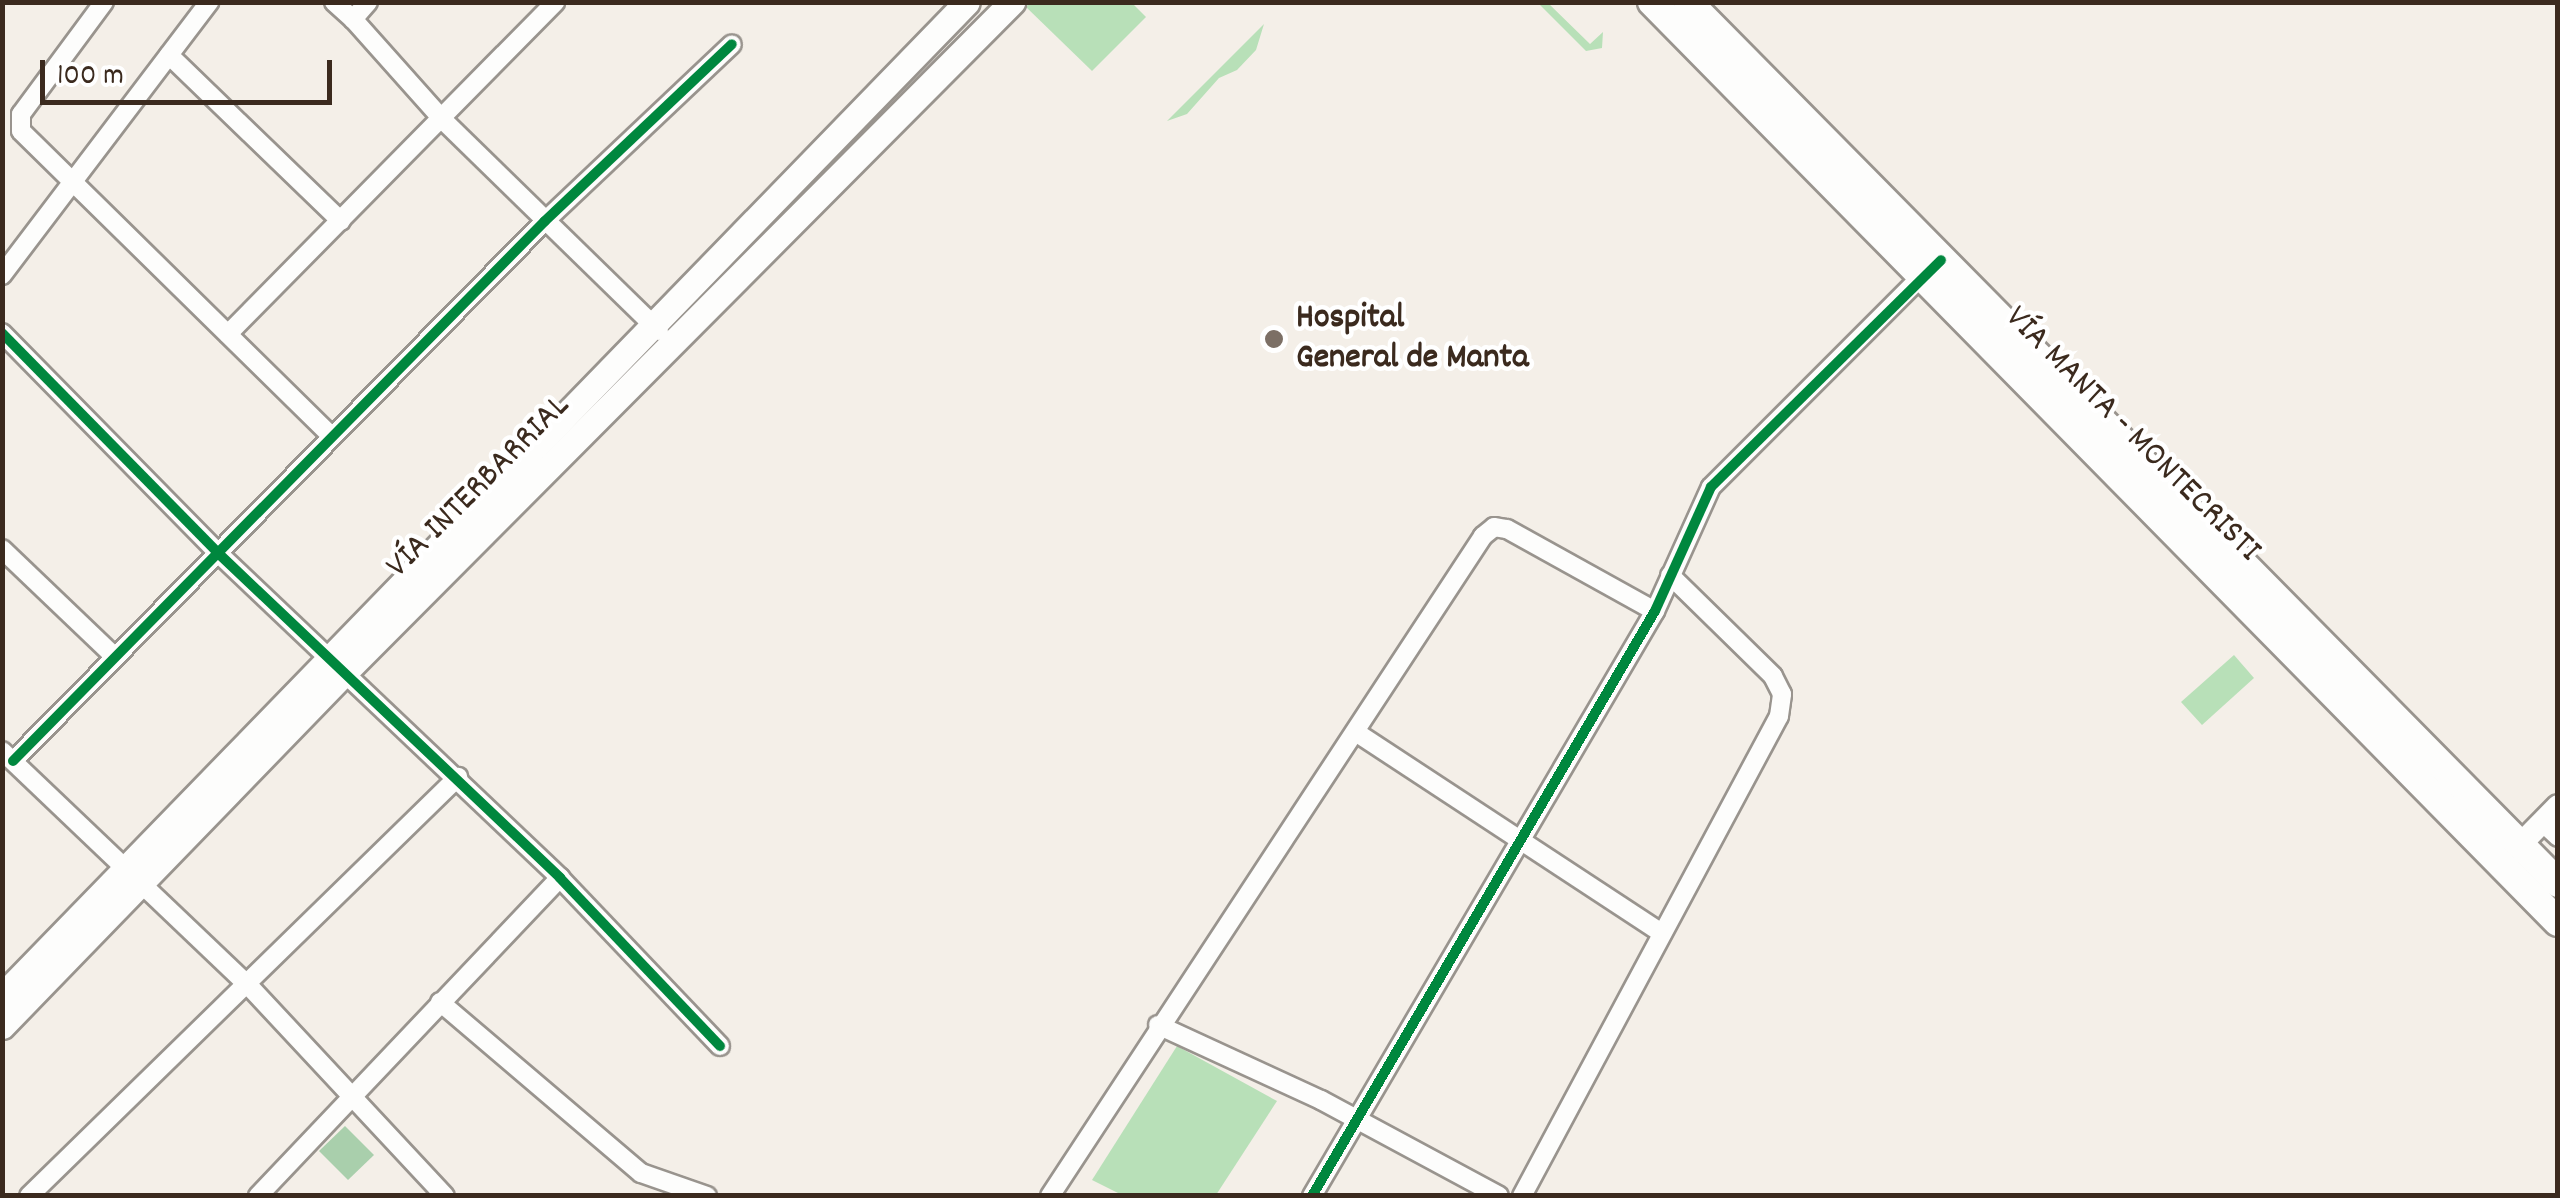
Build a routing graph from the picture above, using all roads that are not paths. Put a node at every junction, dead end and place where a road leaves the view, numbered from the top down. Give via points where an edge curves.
1 (104, 2) edge
2 (208, 2) edge
3 (334, 2) edge
4 (368, 2) edge
5 (555, 2) edge
6 (967, 2) edge
7 (1012, 2) edge
8 (1652, 2) edge
9 (1688, 2) edge
10 (353, 19) junction
11 (732, 44) dead end
12 (170, 55) junction
13 (443, 120) junction
14 (75, 180) junction
15 (342, 221) junction
16 (545, 221) junction
17 (1932, 267) junction
18 (2, 275) edge
19 (651, 323) junction
20 (2, 333) edge
21 (228, 334) junction
22 (672, 343) junction
23 (332, 437) junction
24 (480, 499) junction
25 (498, 518) junction
26 (2, 548) edge
27 (218, 552) junction
28 (1670, 574) junction
29 (1656, 611) junction
30 (116, 657) junction
31 (338, 662) junction
32 (1358, 732) junction
33 (8, 756) edge
34 (458, 777) junction
35 (2552, 822) edge
36 (1519, 841) junction
37 (2509, 855) junction
38 (135, 872) junction
39 (560, 878) junction
40 (2558, 883) edge
41 (2558, 922) edge
42 (1662, 933) junction
43 (249, 986) junction
44 (2, 996) edge
45 (440, 1002) junction
46 (1158, 1025) junction
47 (2, 1026) edge
48 (720, 1046) dead end
49 (358, 1096) junction
50 (1357, 1120) junction
51 (29, 1196) edge
52 (258, 1196) edge
53 (444, 1196) edge
54 (707, 1196) edge
55 (1050, 1196) edge
56 (1312, 1196) edge
57 (1499, 1196) edge
58 (1522, 1196) edge

1 - 14 street via 21,114 28,144
2 - 12 street
3 - 10 street
4 - 10 street
5 - 13 street
6 - 19 main road, VÍA INTERBARRIAL
7 - 22 main road, VÍA INTERBARRIAL
8 - 17 main road, VÍA MANTA - MONTECRISTI
9 - 17 main road, VÍA MANTA - MONTECRISTI
10 - 13 street
11 - 16 street
12 - 14 street
12 - 15 street
13 - 15 street
13 - 16 street
14 - 18 street
14 - 21 street
15 - 21 street
16 - 19 street
16 - 23 street
17 - 28 street via 1711,488
17 - 37 main road, VÍA MANTA - MONTECRISTI
19 - 22 street
19 - 24 main road, VÍA INTERBARRIAL
20 - 27 street
21 - 23 street
22 - 25 main road, VÍA INTERBARRIAL
23 - 27 street
24 - 25 main road
24 - 31 main road, VÍA INTERBARRIAL
25 - 31 main road, VÍA INTERBARRIAL
26 - 30 street
27 - 30 street
27 - 31 street
28 - 29 street
28 - 42 street via 1773,676 1782,694 1779,716
29 - 32 street via 1494,527
29 - 36 street
30 - 33 street
31 - 34 street
31 - 38 main road, VÍA INTERBARRIAL
32 - 36 street
32 - 46 street
33 - 38 street
34 - 39 street
34 - 43 street
35 - 37 street
36 - 42 street
36 - 50 street
37 - 40 main road, VÍA MANTA - MONTECRISTI
37 - 41 main road, VÍA MANTA - MONTECRISTI
38 - 43 street
38 - 44 main road, VÍA INTERBARRIAL
38 - 47 main road, VÍA INTERBARRIAL
39 - 45 street
39 - 48 street
42 - 58 street
43 - 49 street
43 - 51 street
45 - 49 street
45 - 54 street via 641,1173
46 - 50 street
46 - 55 street
49 - 52 street
49 - 53 street
50 - 56 street
50 - 57 street

